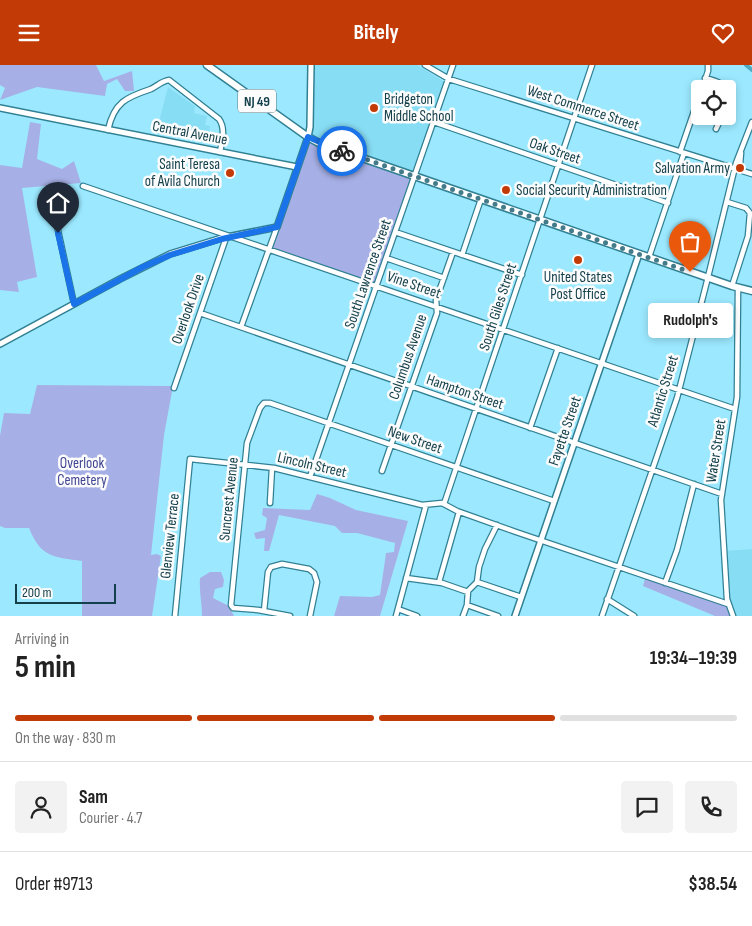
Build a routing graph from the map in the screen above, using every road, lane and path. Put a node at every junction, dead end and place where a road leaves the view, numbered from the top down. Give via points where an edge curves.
1 (207, 65) edge
2 (311, 65) edge
3 (425, 65) edge
4 (453, 65) edge
5 (592, 65) edge
6 (708, 65) edge
7 (449, 79) junction
8 (706, 79) joint
9 (710, 80) edge
10 (0, 108) edge
11 (574, 119) junction
12 (434, 122) junction
13 (752, 122) edge
14 (691, 125) edge
15 (718, 125) edge
16 (716, 129) dead end
17 (108, 130) junction
18 (308, 137) junction
19 (220, 152) junction
20 (682, 152) junction
21 (559, 165) junction
22 (297, 167) junction
23 (736, 169) junction
24 (752, 174) edge
25 (415, 177) junction
26 (83, 187) dead end
27 (51, 198) dead end
28 (481, 199) junction
29 (726, 202) junction
30 (668, 203) junction
31 (540, 220) junction
32 (277, 227) junction
33 (395, 232) junction
34 (229, 237) junction
35 (269, 249) junction
36 (453, 252) junction
37 (639, 254) junction
38 (462, 255) junction
39 (649, 257) junction
40 (386, 258) junction
41 (522, 275) junction
42 (444, 278) junction
43 (708, 278) junction
44 (376, 286) junction
45 (735, 287) junction
46 (751, 290) edge
47 (74, 304) junction
48 (436, 306) junction
49 (200, 313) junction
50 (241, 327) junction
51 (504, 329) junction
52 (0, 344) edge
53 (558, 348) junction
54 (601, 363) junction
55 (349, 365) junction
56 (411, 386) junction
57 (174, 388) dead end
58 (678, 390) junction
59 (268, 402) joint
60 (477, 409) junction
61 (735, 409) junction
62 (329, 423) junction
63 (530, 428) junction
64 (574, 443) junction
65 (392, 445) junction
66 (190, 459) joint
67 (245, 465) junction
68 (457, 467) junction
69 (272, 468) junction
70 (651, 470) junction
71 (382, 471) dead end
72 (310, 477) junction
73 (694, 484) junction
74 (722, 494) junction
75 (554, 501) junction
76 (270, 503) dead end
77 (444, 503) junction
78 (426, 505) junction
79 (460, 512) junction
80 (497, 525) junction
81 (541, 541) junction
82 (618, 567) junction
83 (406, 579) junction
84 (477, 581) junction
85 (439, 582) junction
86 (665, 583) junction
87 (468, 592) junction
88 (522, 597) junction
89 (607, 599) junction
90 (728, 604) junction
91 (467, 605) junction
92 (398, 609) junction
93 (261, 612) edge
94 (175, 616) edge
95 (290, 616) edge
96 (310, 616) edge
97 (396, 616) edge
98 (417, 616) edge
99 (463, 616) edge
100 (498, 616) edge
101 (515, 616) edge
102 (602, 616) edge
103 (634, 616) edge
104 (733, 616) edge

1 - 18 highway, NJ 49
2 - 18 main road
3 - 7 street, West Commerce Street
4 - 7 street, South Lawrence Street
5 - 11 street, South Giles Street
6 - 8 street
7 - 11 street, West Commerce Street
7 - 12 street, South Lawrence Street
8 - 9 street
10 - 17 main road, Central Avenue
11 - 20 street, West Commerce Street
11 - 21 street, South Giles Street
12 - 21 street, Oak Street
12 - 25 street, South Lawrence Street
13 - 23 street, Atlantic Street via 738,155
14 - 20 street
15 - 16 street
17 - 19 main road, Central Avenue
17 - 19 street via 113,114 123,101 169,80 220,119 223,134
18 - 22 main road
18 - 25 highway, NJ 49
19 - 22 main road, Central Avenue
20 - 23 street, West Commerce Street
20 - 30 street
21 - 30 street, Oak Street
21 - 31 street, South Giles Street
22 - 32 main road
23 - 24 street, West Commerce Street
23 - 29 street, Atlantic Street
25 - 28 highway, NJ 49
25 - 33 street, South Lawrence Street
26 - 34 street, Vine Street
27 - 47 street
28 - 31 highway, NJ 49
28 - 38 street
29 - 43 street, Atlantic Street
29 - 45 street, Water Street via 746,208 750,213
30 - 39 street
31 - 37 highway, NJ 49
31 - 41 street, South Giles Street
32 - 34 main road
32 - 35 street
33 - 36 street
33 - 40 street, South Lawrence Street
34 - 35 street, Vine Street
34 - 47 main road via 162,258
34 - 49 street, Overlook Drive
35 - 44 street, Vine Street
35 - 50 street
36 - 38 street
36 - 42 street, Columbus Avenue
37 - 39 highway, NJ 49
37 - 54 main road, Fayette Street
38 - 41 street
39 - 43 highway, NJ 49
40 - 42 street
40 - 44 street, South Lawrence Street
41 - 51 street, South Giles Street
42 - 48 street, Columbus Avenue
43 - 45 highway, NJ 49
43 - 58 street, Atlantic Street
44 - 48 street, Vine Street
44 - 55 street, South Lawrence Street
45 - 46 highway, NJ 49
45 - 61 street, Water Street
47 - 52 main road
48 - 51 street, Vine Street
48 - 56 street, Columbus Avenue via 437,313
49 - 50 street, Hampton Street
49 - 57 street, Overlook Drive
50 - 55 street, Hampton Street
51 - 53 street, Vine Street
51 - 60 street, South Giles Street
53 - 54 street, Vine Street
53 - 63 street
54 - 58 street, Vine Street
54 - 64 main road, Fayette Street
55 - 56 street, Hampton Street
55 - 62 street, South Lawrence Street
56 - 60 street, Hampton Street
56 - 65 street, Columbus Avenue
58 - 61 street, Vine Street
58 - 70 street, Atlantic Street
59 - 62 street, New Street
59 - 67 street, Suncrest Avenue via 260,408 251,432
60 - 63 street, Hampton Street
60 - 68 street, South Giles Street
61 - 74 street, Water Street
62 - 65 street, New Street
62 - 72 street, South Lawrence Street
63 - 64 street, Hampton Street
64 - 70 street, Hampton Street
64 - 75 main road, Fayette Street
65 - 68 street, New Street
65 - 71 street, Columbus Avenue
66 - 67 street, Lincoln Street
66 - 94 street, Glenview Terrace
67 - 69 street, Lincoln Street
67 - 93 street, Suncrest Avenue via 231,605
68 - 75 street, New Street
68 - 77 street, South Giles Street
69 - 72 street, Lincoln Street
69 - 76 street
70 - 73 street, Hampton Street
70 - 82 street, Atlantic Street
72 - 78 street, Lincoln Street
73 - 74 street, Hampton Street
73 - 86 street
74 - 90 street, Water Street
75 - 81 main road, Fayette Street
77 - 78 street, Lincoln Street
77 - 79 street
78 - 83 street
79 - 80 street
79 - 85 street
80 - 81 street
80 - 84 street via 485,549
81 - 82 street
81 - 88 main road, Fayette Street
82 - 86 street
82 - 89 street, Atlantic Street
83 - 85 street
83 - 92 street
84 - 87 street
84 - 88 street
85 - 87 street
86 - 90 street
87 - 91 street
88 - 101 main road, Fayette Street
89 - 102 street, Atlantic Street
89 - 103 street
90 - 104 street, Water Street
91 - 99 street
91 - 100 street
92 - 97 street
92 - 98 street
93 - 95 street
93 - 96 street via 268,572 271,567 282,564 309,569 316,577

